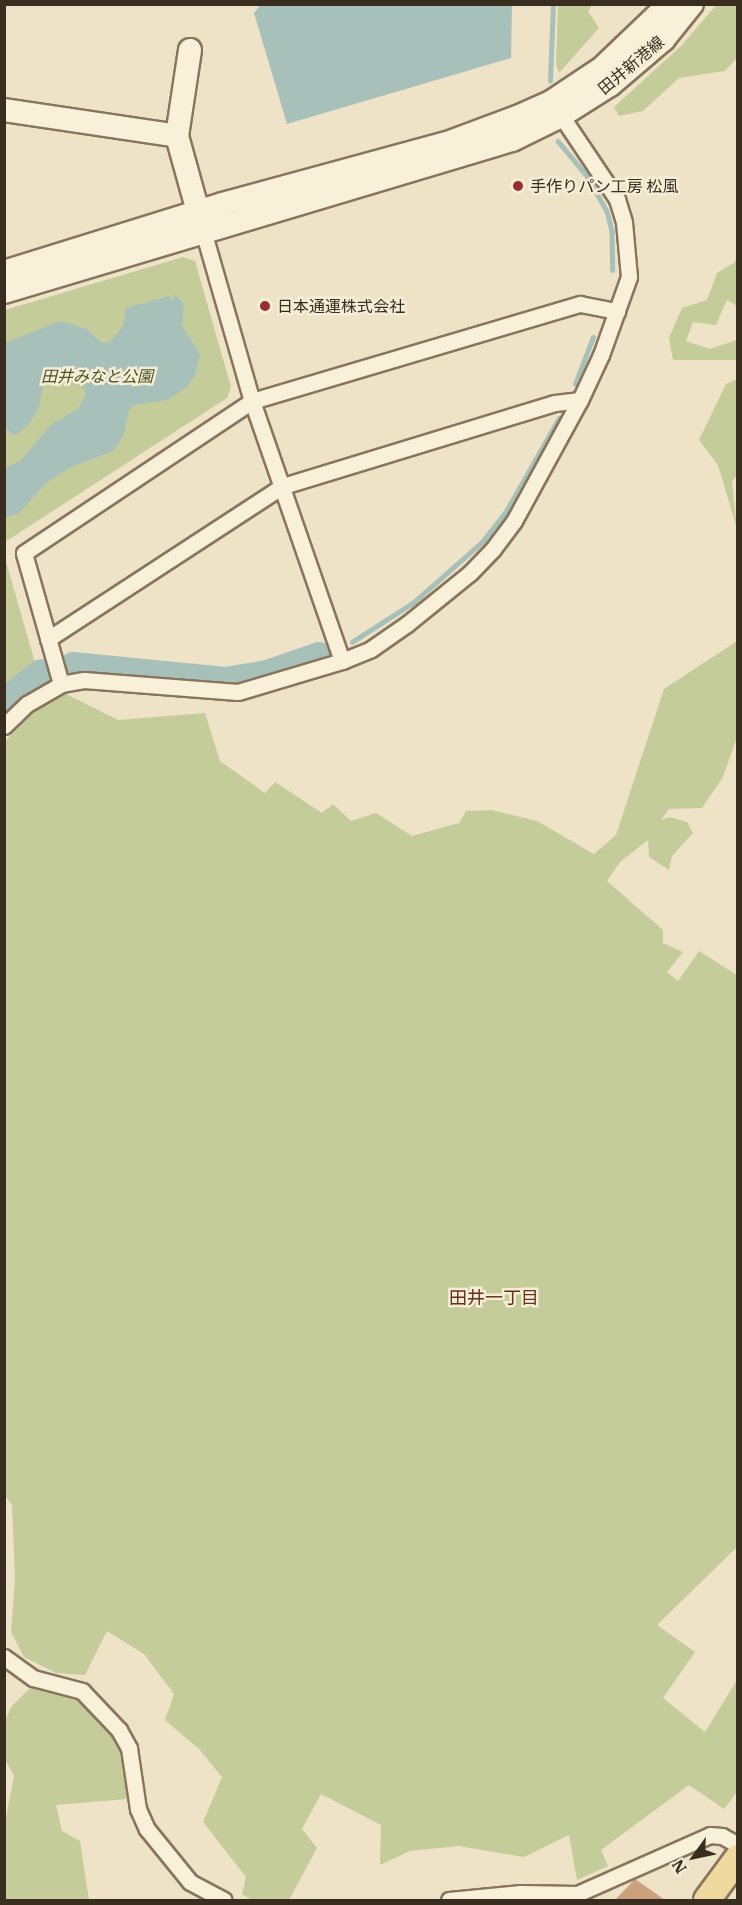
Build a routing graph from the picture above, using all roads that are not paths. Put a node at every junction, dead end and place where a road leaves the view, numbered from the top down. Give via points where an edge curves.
1 (669, 4) edge
2 (692, 4) edge
3 (190, 50) dead end
4 (556, 109) junction
5 (4, 110) edge
6 (177, 135) junction
7 (201, 223) junction
8 (4, 272) edge
9 (4, 292) edge
10 (617, 311) junction
11 (580, 400) junction
12 (252, 401) junction
13 (283, 486) junction
14 (48, 639) junction
15 (342, 661) junction
16 (61, 684) junction
17 (4, 726) edge
18 (4, 1657) edge
19 (738, 1845) edge
20 (738, 1858) edge
21 (224, 1900) edge
22 (449, 1900) edge
23 (707, 1900) edge

1 - 4 street, 田井新港線
2 - 4 street, 田井新港線 via 640,60
3 - 6 street
4 - 7 street via 512,140 460,158
4 - 10 street via 605,178 624,222 629,277
5 - 6 street
6 - 7 street
7 - 8 street
7 - 9 street
7 - 12 street
10 - 11 street
10 - 12 street via 580,304
11 - 13 street via 555,403
11 - 15 street via 514,521 493,549 471,573 407,624 371,649
12 - 13 street
12 - 14 street via 24,553
13 - 14 street
13 - 15 street
14 - 16 street
15 - 16 street via 238,692 84,680
16 - 17 street via 27,704
18 - 21 street via 33,1678 82,1691 119,1730 129,1748 138,1809 147,1829 190,1882
19 - 22 street via 722,1836 710,1835 577,1894 511,1894
20 - 23 main road

